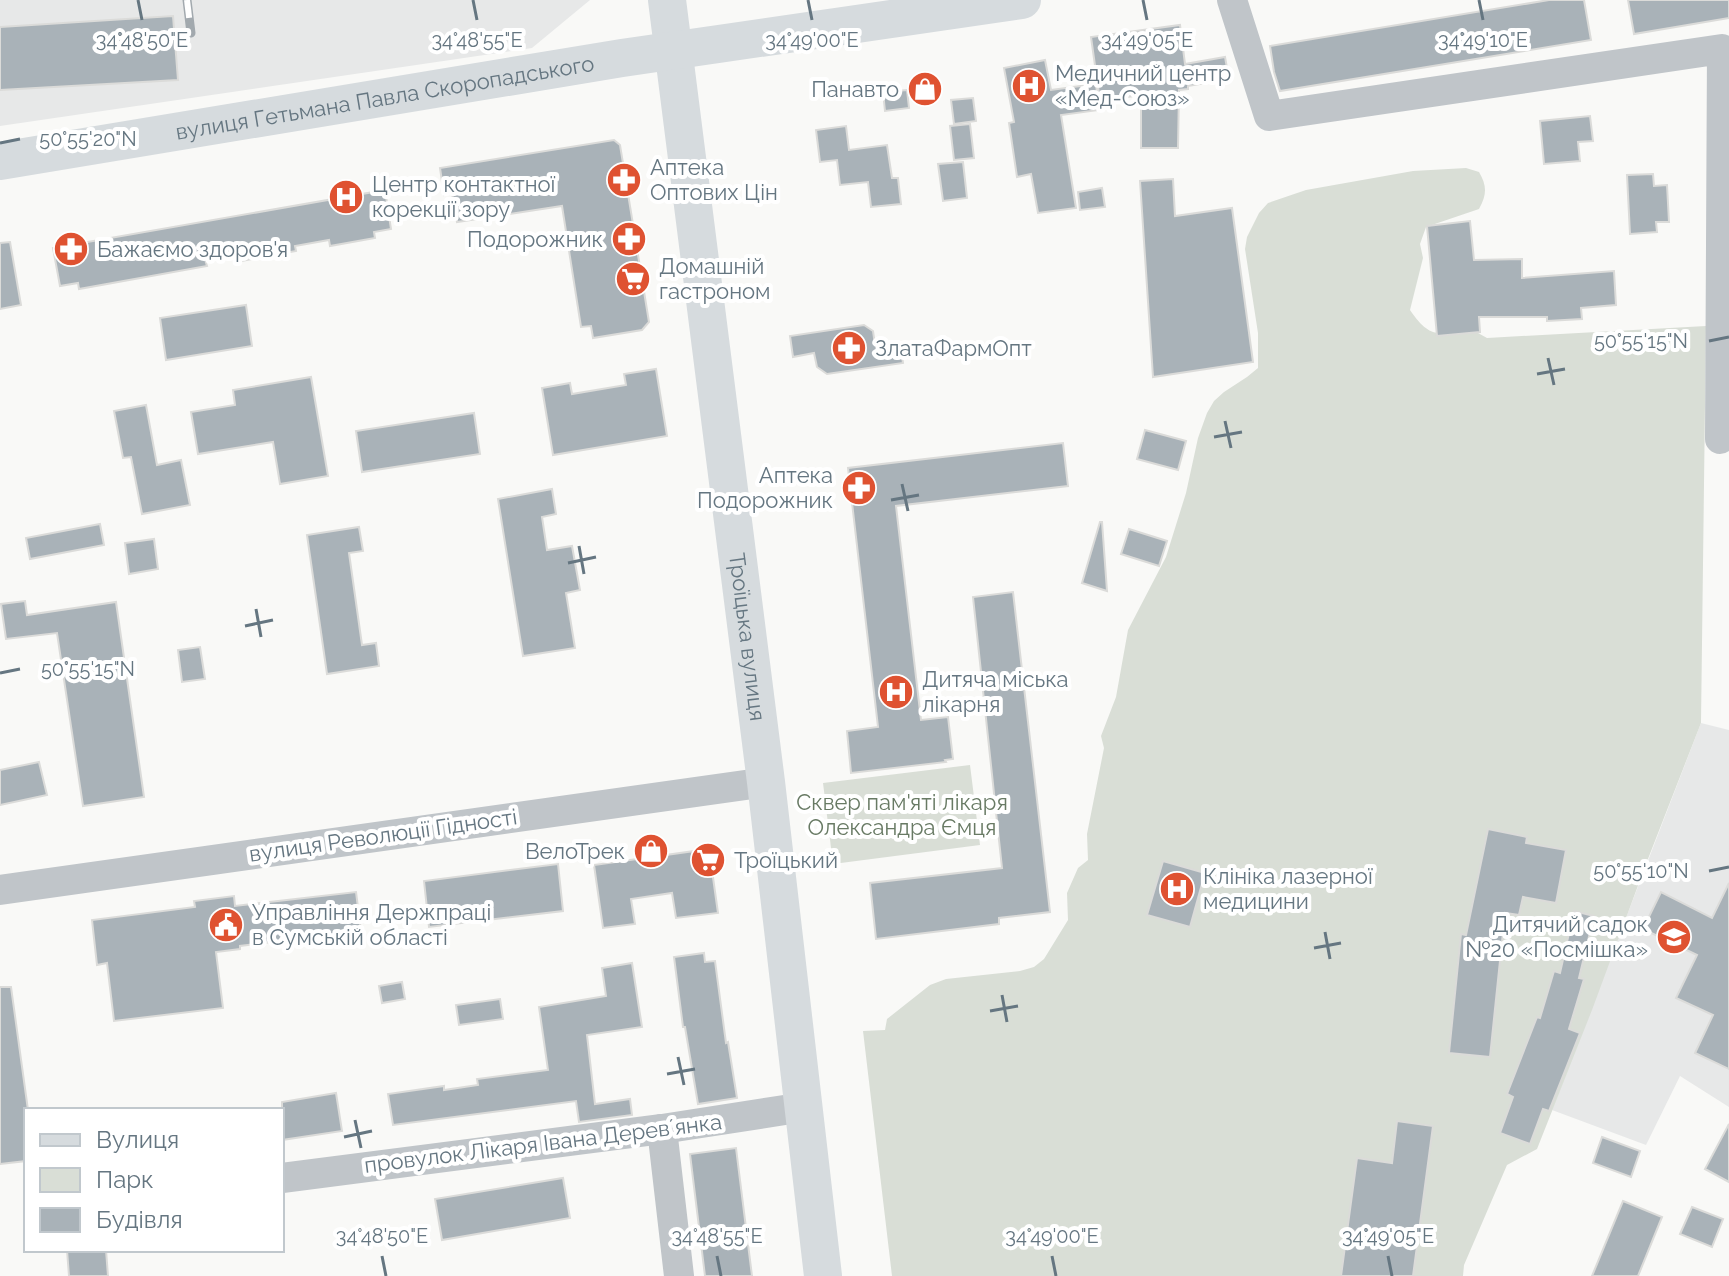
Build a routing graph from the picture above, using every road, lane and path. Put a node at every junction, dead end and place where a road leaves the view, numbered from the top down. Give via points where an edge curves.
1 (667, 0) edge
2 (1022, 0) edge
3 (1232, 0) edge
4 (673, 51) junction
5 (0, 161) edge
6 (1720, 439) dead end
7 (766, 782) junction
8 (0, 890) edge
9 (804, 1107) junction
10 (662, 1129) junction
11 (284, 1178) edge
12 (679, 1276) edge
13 (823, 1276) edge

1 - 4 main road, Троїцька вулиця
2 - 4 main road, вулиця Гетьмана Павла Скоропадського
3 - 6 street via 1269,116 1722,49
4 - 5 main road, вулиця Гетьмана Павла Скоропадського
4 - 7 main road, Троїцька вулиця
7 - 8 street, вулиця Революції Гідності
7 - 9 main road, Троїцька вулиця
9 - 10 street, провулок Лікаря Івана Деревʼянка
9 - 13 main road, Троїцька вулиця
10 - 11 street, провулок Лікаря Івана Деревʼянка
10 - 12 street

